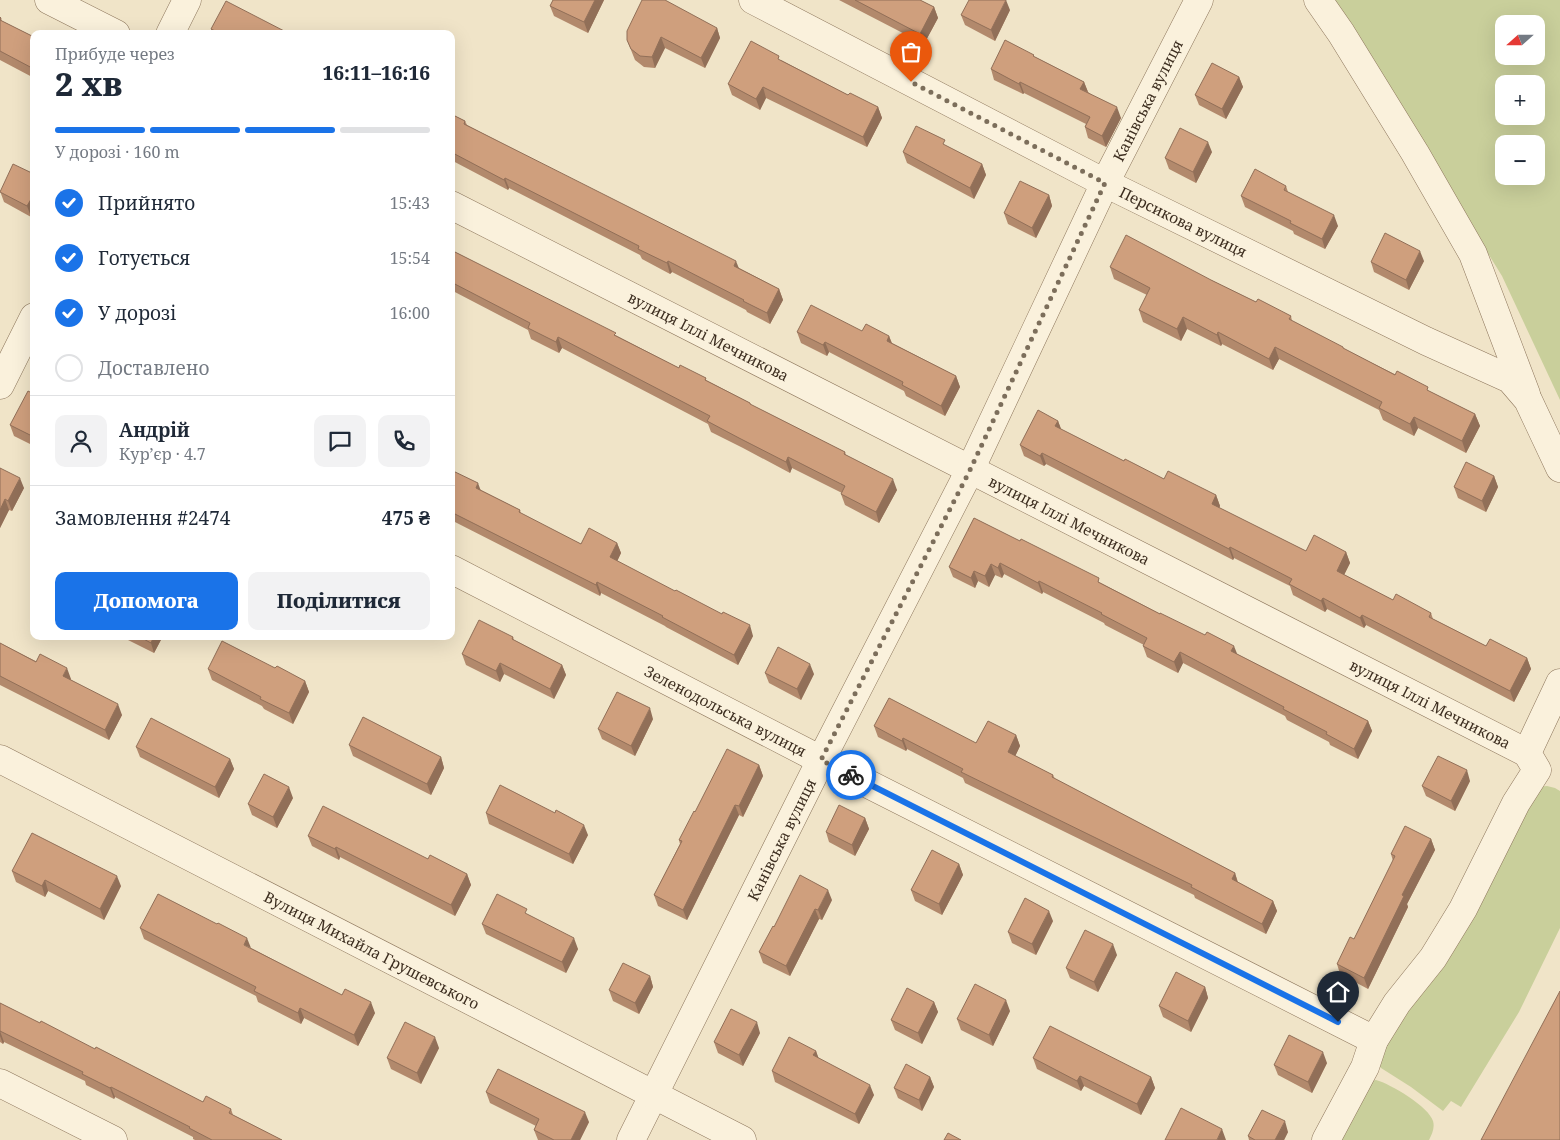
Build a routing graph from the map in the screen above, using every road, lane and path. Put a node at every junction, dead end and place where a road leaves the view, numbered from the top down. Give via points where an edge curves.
1 (49, 0) edge
2 (187, 0) edge
3 (753, 0) edge
4 (1199, 0) edge
5 (1318, 0) edge
6 (108, 30) edge
7 (172, 30) edge
8 (1105, 183) junction
9 (455, 207) edge
10 (30, 324) edge
11 (18, 346) edge
12 (0, 385) edge
13 (1528, 400) junction
14 (1560, 468) edge
15 (970, 470) junction
16 (455, 572) edge
17 (1560, 683) edge
18 (1527, 753) junction
19 (0, 759) edge
20 (821, 760) junction
21 (1374, 1040) junction
22 (0, 1083) edge
23 (654, 1095) junction
24 (113, 1140) edge
25 (631, 1140) edge
26 (742, 1140) edge
27 (1326, 1140) edge

1 - 6 street
2 - 7 street
3 - 8 street, Персикова вулиця
4 - 8 street, Канівська вулиця
5 - 13 street via 1342,34 1474,254
8 - 13 street, Персикова вулиця via 1510,379
8 - 15 street, Канівська вулиця
9 - 15 street, вулиця Іллі Мечникова
10 - 11 street
11 - 12 street
13 - 14 street
15 - 18 street, вулиця Іллі Мечникова
15 - 20 street, Канівська вулиця
16 - 20 street, Зеленодольська вулиця
17 - 18 street
18 - 21 street via 1537,770 1516,803 1463,909 1433,958 1397,1003
19 - 23 street, Вулиця Михайла Грушевського
20 - 21 street, Зеленодольська вулиця
20 - 23 street, Канівська вулиця
21 - 27 street via 1365,1066
22 - 24 street
23 - 25 street, Канівська вулиця
23 - 26 street, Вулиця Михайла Грушевського

